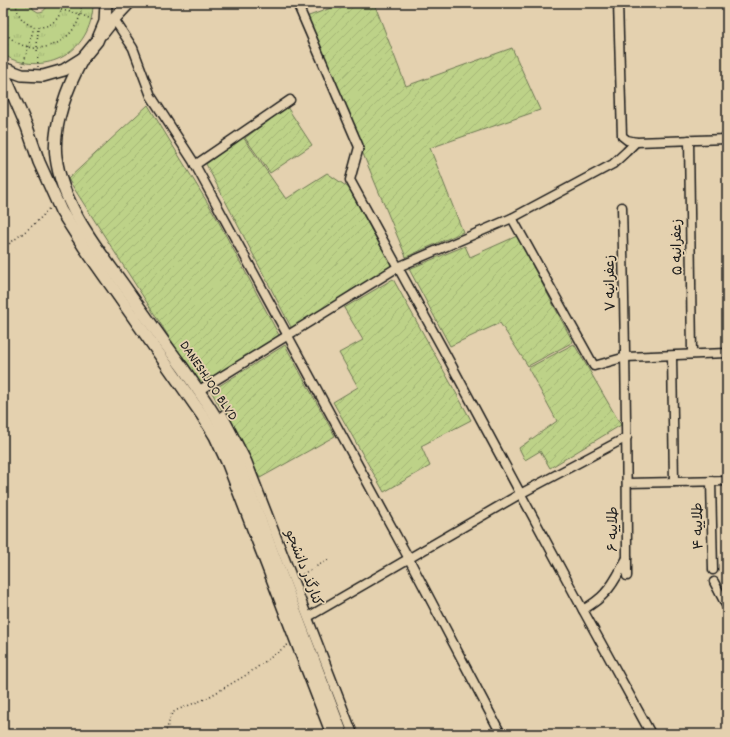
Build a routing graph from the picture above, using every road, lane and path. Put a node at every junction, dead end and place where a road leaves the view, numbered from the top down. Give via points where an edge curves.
1 (3, 3) edge
2 (16, 3) edge
3 (129, 3) edge
4 (297, 3) edge
5 (618, 3) edge
6 (62, 4) edge
7 (81, 4) edge
8 (102, 5) edge
9 (61, 10) junction
10 (80, 14) junction
11 (114, 19) junction
12 (95, 21) dead end
13 (34, 27) junction
14 (38, 27) junction
15 (3, 31) edge
16 (97, 42) junction
17 (28, 47) junction
18 (37, 48) junction
19 (83, 58) junction
20 (18, 64) dead end
21 (38, 67) dead end
22 (3, 68) edge
23 (3, 72) edge
24 (290, 100) dead end
25 (689, 140) junction
26 (727, 140) edge
27 (636, 142) junction
28 (196, 165) junction
29 (55, 199) junction
30 (622, 208) dead end
31 (512, 218) junction
32 (3, 249) edge
33 (398, 267) junction
34 (288, 336) junction
35 (727, 353) edge
36 (692, 354) junction
37 (672, 356) junction
38 (626, 357) junction
39 (198, 391) junction
40 (223, 415) dead end
41 (627, 437) junction
42 (711, 481) junction
43 (727, 481) edge
44 (674, 482) junction
45 (627, 483) junction
46 (520, 494) junction
47 (627, 558) junction
48 (409, 559) junction
49 (328, 560) dead end
50 (713, 570) dead end
51 (627, 576) dead end
52 (294, 579) junction
53 (714, 582) dead end
54 (727, 607) edge
55 (583, 610) junction
56 (308, 617) junction
57 (296, 640) junction
58 (165, 734) edge
59 (332, 734) edge
60 (342, 734) edge
61 (353, 734) edge
62 (501, 734) edge
63 (651, 734) edge

1 - 2 path
2 - 13 path via 19,16
3 - 11 main road
4 - 33 street via 359,147 350,180
5 - 27 street via 622,136
6 - 7 path
6 - 9 path
7 - 8 path
7 - 10 path
8 - 16 main road via 105,22
9 - 10 path
9 - 14 path via 52,23
10 - 12 path
10 - 18 path via 74,28 65,39 52,46
11 - 16 main road
11 - 28 street via 133,48 151,96
13 - 14 path
13 - 17 path
14 - 18 path
15 - 17 path via 14,41
16 - 19 main road
17 - 18 path
17 - 20 path via 23,66
18 - 21 path
19 - 22 main road via 64,70 43,76 22,75
19 - 39 main road, DANESHJOO BLVD via 62,106 56,137 56,156 62,184 93,241
23 - 29 main road, DANESHJOO BLVD
24 - 28 street
25 - 26 street
25 - 27 street
25 - 36 street, زعفرانیه ۵
27 - 31 street via 613,164
28 - 34 street
29 - 32 path via 43,216
29 - 57 main road, DANESHJOO BLVD via 80,242 215,436
30 - 38 street, زعفرانیه ۷
31 - 33 street
31 - 38 street via 594,366
33 - 34 street
33 - 46 street
34 - 39 street
34 - 48 street
35 - 36 street
36 - 37 street
37 - 38 street
37 - 44 street
38 - 41 street, زعفرانیه ۷
39 - 60 main road, DANESHJOO BLVD via 224,431 238,462
40 - 52 street, کنارگذر دانشجو via 247,461
41 - 45 street, طلاییه ۶
41 - 46 street
42 - 43 street
42 - 44 street
42 - 50 street, طلاییه ۴
44 - 45 street
45 - 47 street, طلاییه ۶
46 - 48 street
46 - 55 street
47 - 51 street, طلاییه ۶
47 - 55 street via 606,592
48 - 56 street
48 - 62 street
49 - 52 path
52 - 56 street, کنارگذر دانشجو
53 - 54 street
55 - 63 street
56 - 61 street, کنارگذر دانشجو
57 - 58 path via 248,674 205,699 172,713
57 - 59 main road, DANESHJOO BLVD

